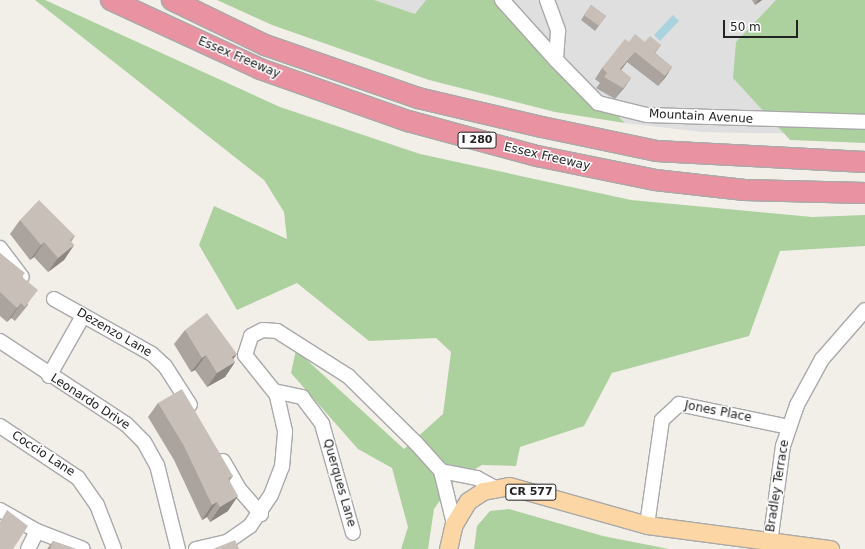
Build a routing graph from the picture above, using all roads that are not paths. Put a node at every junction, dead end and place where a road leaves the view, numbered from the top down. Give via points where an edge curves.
1 (111, 0) edge
2 (172, 0) edge
3 (502, 0) edge
4 (547, 0) edge
5 (556, 60) junction
6 (865, 122) edge
7 (865, 162) edge
8 (865, 193) edge
9 (0, 248) edge
10 (32, 290) edge
11 (54, 299) dead end
12 (865, 310) edge
13 (83, 316) junction
14 (0, 341) edge
15 (49, 376) junction
16 (274, 391) junction
17 (197, 416) edge
18 (0, 426) edge
19 (788, 427) junction
20 (216, 450) edge
21 (441, 471) junction
22 (495, 488) junction
23 (0, 510) edge
24 (261, 514) junction
25 (454, 524) junction
26 (647, 525) junction
27 (37, 531) junction
28 (353, 533) dead end
29 (770, 542) junction
30 (28, 549) edge
31 (83, 549) edge
32 (114, 549) edge
33 (178, 549) edge
34 (196, 549) edge
35 (448, 549) edge
36 (830, 549) edge

1 - 8 highway, Essex Freeway / I 280 via 260,69 408,121 538,156 670,182 744,190
2 - 7 highway, Essex Freeway / I 280 via 272,47 418,98 527,124 657,152
3 - 5 street, Mountain Avenue
4 - 5 street via 558,31
5 - 6 street, Mountain Avenue via 598,103 647,115
9 - 10 street
11 - 13 street, Dezenzo Lane
12 - 19 street, Bradley Terrace via 822,359 807,383
13 - 15 street
13 - 17 street, Dezenzo Lane via 152,354 165,366
14 - 15 street, Leonardo Drive
15 - 33 street, Leonardo Drive via 126,424 144,442 157,464
16 - 21 street via 246,355 251,336 263,330 277,331 348,376
16 - 24 street via 282,412 282,467
16 - 28 street, Querques Lane via 302,397 322,424
18 - 32 street, Coccio Lane via 78,478 98,506
19 - 26 street, Jones Place via 679,404 662,420
19 - 29 street, Bradley Terrace via 778,468
20 - 24 street via 240,490
21 - 22 street via 477,478
21 - 25 street
22 - 25 main road, CR 577 via 468,501
22 - 26 main road, CR 577 via 527,491
23 - 27 street
24 - 34 street via 233,538
25 - 35 main road, CR 577
26 - 29 main road, CR 577
27 - 30 street
27 - 31 street
29 - 36 main road, CR 577

